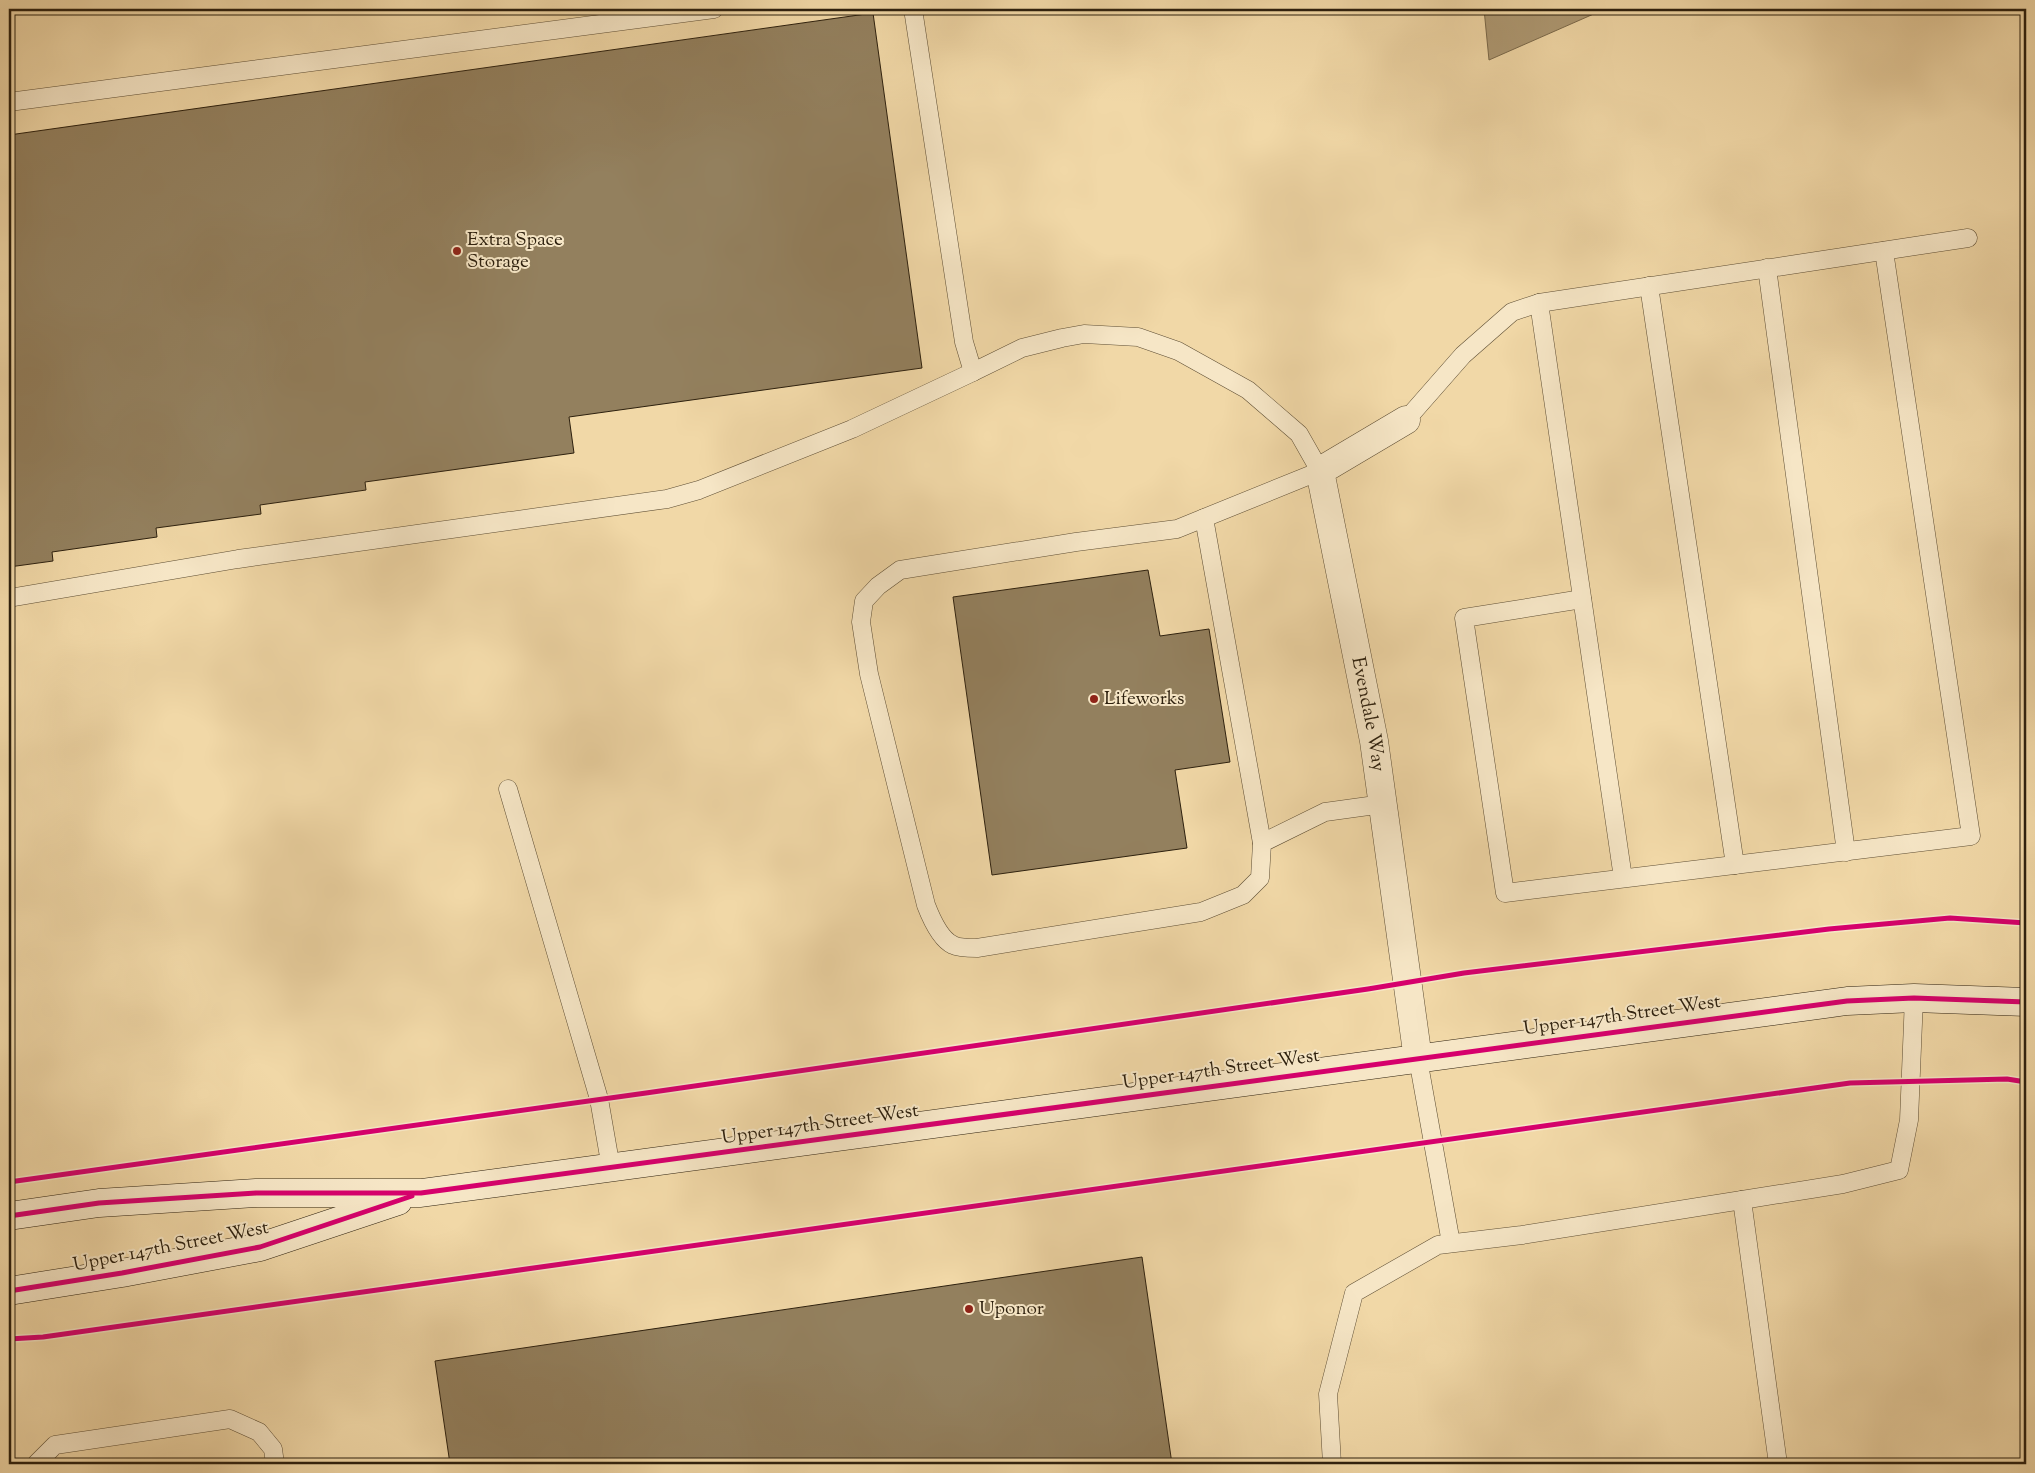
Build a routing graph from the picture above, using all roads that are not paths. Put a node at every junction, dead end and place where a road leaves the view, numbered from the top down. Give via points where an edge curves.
1 (714, 9) edge
2 (912, 9) edge
3 (9, 102) edge
4 (1968, 238) dead end
5 (1884, 251) junction
6 (1767, 268) junction
7 (1649, 286) junction
8 (1539, 303) junction
9 (972, 372) junction
10 (1406, 420) joint
11 (1320, 471) junction
12 (1204, 518) junction
13 (9, 598) edge
14 (1582, 599) junction
15 (508, 790) dead end
16 (1383, 804) junction
17 (1262, 843) junction
18 (1846, 852) junction
19 (1736, 865) junction
20 (1623, 878) junction
21 (1914, 998) junction
22 (2026, 1002) edge
23 (1418, 1059) junction
24 (611, 1168) junction
25 (421, 1193) junction
26 (1742, 1200) junction
27 (9, 1216) edge
28 (1451, 1243) junction
29 (9, 1291) edge
30 (36, 1464) edge
31 (275, 1464) edge
32 (1332, 1464) edge
33 (1778, 1464) edge

1 - 3 lane
2 - 9 lane via 964,342
4 - 5 lane
5 - 6 lane
5 - 18 lane via 1970,836
6 - 7 lane
6 - 18 lane
7 - 8 lane
7 - 19 lane
8 - 10 lane via 1512,312 1463,355
8 - 14 lane
9 - 11 lane via 1022,348 1062,338 1084,334 1138,337 1178,351 1248,390 1299,434
9 - 13 lane via 852,429 699,490 668,499 238,559
10 - 11 street
11 - 12 lane
11 - 16 street, Evendale Way via 1374,741
12 - 17 lane
12 - 17 lane via 1177,529 900,570 864,601 861,622 869,674 926,905 932,923 952,945 977,948 1201,912 1244,895 1260,878
14 - 20 lane
14 - 20 lane via 1464,618 1505,892
15 - 24 lane via 599,1099
16 - 17 lane via 1325,812
16 - 23 street, Evendale Way
18 - 19 lane
19 - 20 lane
21 - 22 street, Upper 147th Street West
21 - 23 street, Upper 147th Street West via 1847,1001
21 - 26 lane via 1909,1120 1899,1170 1843,1184
23 - 24 street, Upper 147th Street West
23 - 28 lane
24 - 25 street, Upper 147th Street West
25 - 27 street, Upper 147th Street West via 256,1193 99,1203
25 - 29 street, Upper 147th Street West via 260,1247
26 - 28 lane
26 - 33 lane
28 - 32 lane via 1438,1244 1354,1293 1328,1394
30 - 31 lane via 55,1445 230,1419 259,1432 273,1449

